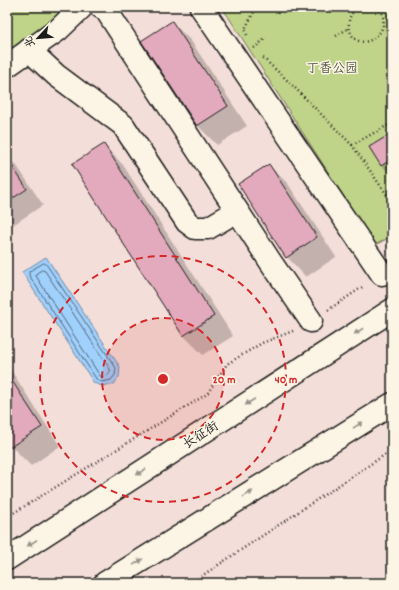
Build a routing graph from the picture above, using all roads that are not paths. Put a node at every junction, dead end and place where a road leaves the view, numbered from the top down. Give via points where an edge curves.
1 (82, 7) edge
2 (201, 7) edge
3 (104, 8) edge
4 (29, 50) junction
5 (7, 66) edge
6 (237, 211) junction
7 (382, 274) road end
8 (392, 310) edge
9 (311, 321) road end
10 (392, 404) edge
11 (7, 559) edge
12 (104, 583) edge

1 - 4 main road via 58,30
2 - 7 main road
3 - 6 main road
4 - 5 main road
4 - 6 main road via 56,75 123,125 187,222 195,228 208,228
6 - 9 main road
8 -> 11 main road, 长征街
12 -> 10 main road

